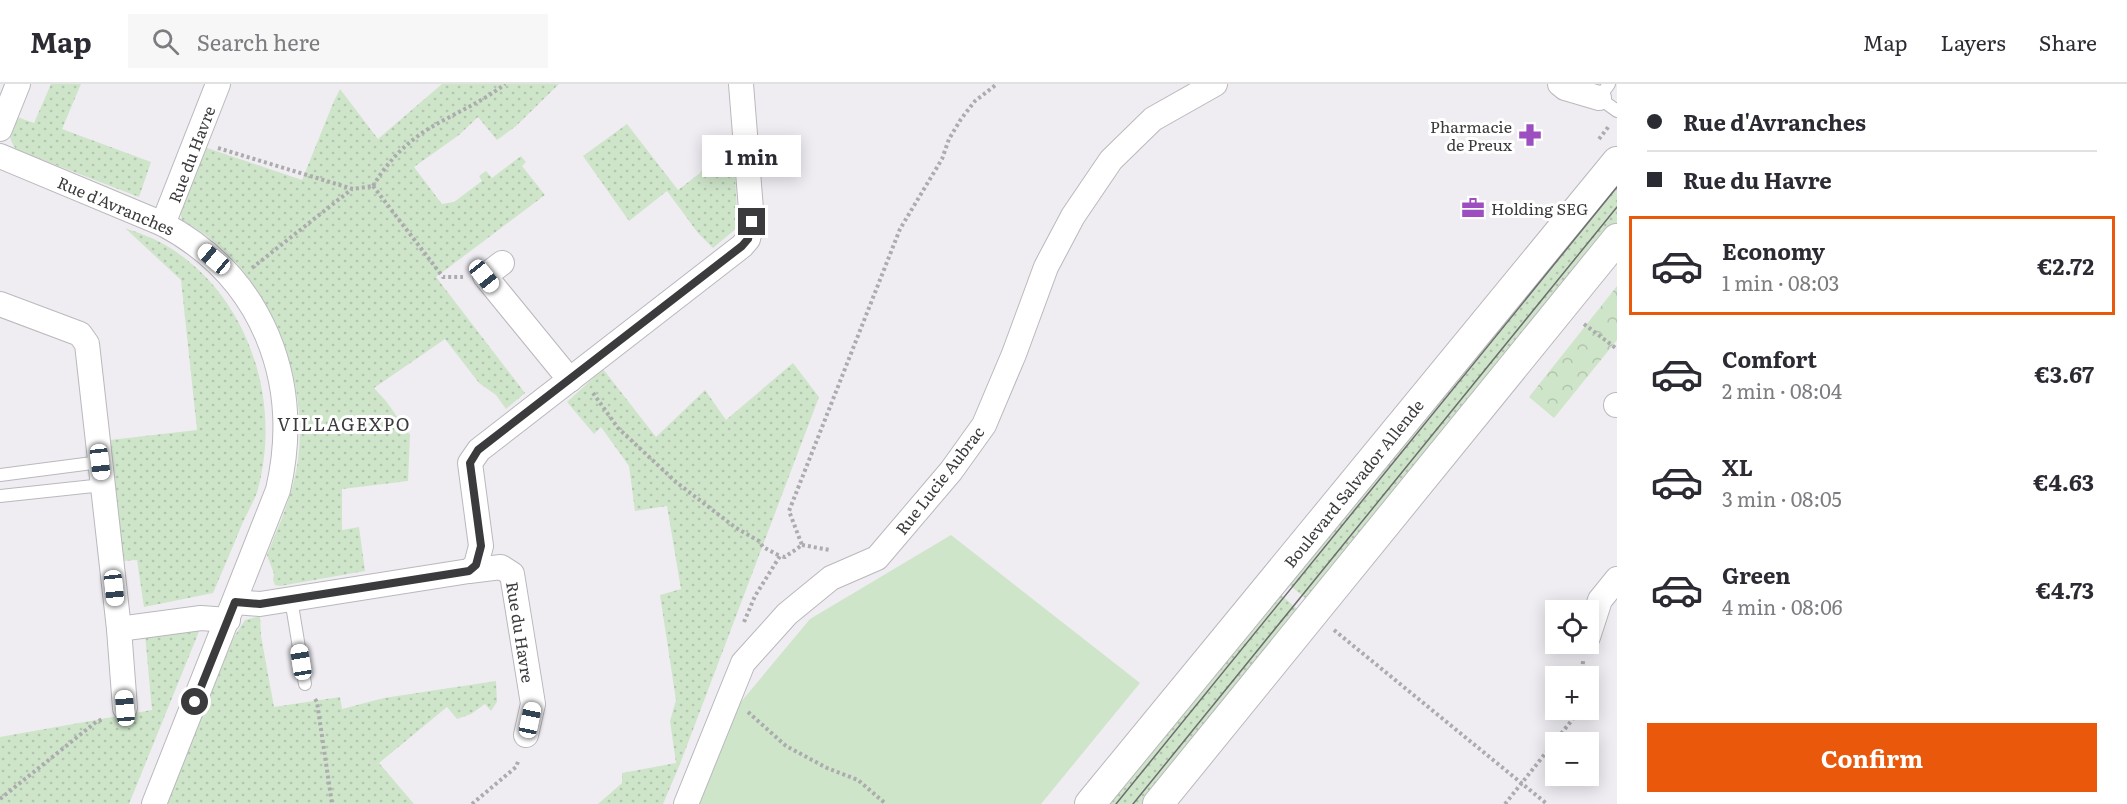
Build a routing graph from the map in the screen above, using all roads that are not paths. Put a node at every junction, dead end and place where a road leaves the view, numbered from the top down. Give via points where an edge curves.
1 (18, 84) edge
2 (218, 84) edge
3 (741, 84) edge
4 (1215, 84) edge
5 (1560, 84) edge
6 (1608, 98) edge
7 (0, 129) edge
8 (0, 156) edge
9 (1617, 162) edge
10 (164, 224) junction
11 (1617, 239) edge
12 (493, 269) road end
13 (0, 304) edge
14 (574, 376) junction
15 (102, 473) junction
16 (0, 475) edge
17 (0, 496) edge
18 (469, 571) junction
19 (1617, 579) edge
20 (291, 599) junction
21 (1599, 603) edge
22 (231, 611) junction
23 (119, 629) junction
24 (305, 684) road end
25 (125, 708) road end
26 (526, 735) road end
27 (154, 804) edge
28 (686, 804) edge
29 (1090, 804) edge
30 (1158, 804) edge

1 - 7 street
2 - 10 street, Rue du Havre
3 - 14 street via 752,222 748,239
4 - 28 street, Rue Lucie Aubrac via 1153,119 1111,160 1073,216 1046,267 984,424 951,471 877,558 831,578 787,614 744,663
5 - 6 street
8 - 10 street, Rue d'Avranches
9 - 29 street, Boulevard Salvador Allende
10 - 22 street, Rue d'Avranches via 185,235 230,274 262,321 277,361 285,425 283,468
11 - 30 street
12 - 14 street
13 - 15 street via 80,334 84,339
14 - 18 street via 478,450 470,463 481,546 476,565
15 - 16 lane
15 - 17 lane
15 - 23 street
18 - 20 street, Rue du Havre
18 - 26 street, Rue du Havre via 501,567 512,574 533,704
19 - 21 street
20 - 22 street, Rue du Havre
20 - 24 lane
22 - 23 street, Rue du Havre
22 - 27 street, Rue d'Avranches
23 - 25 street

